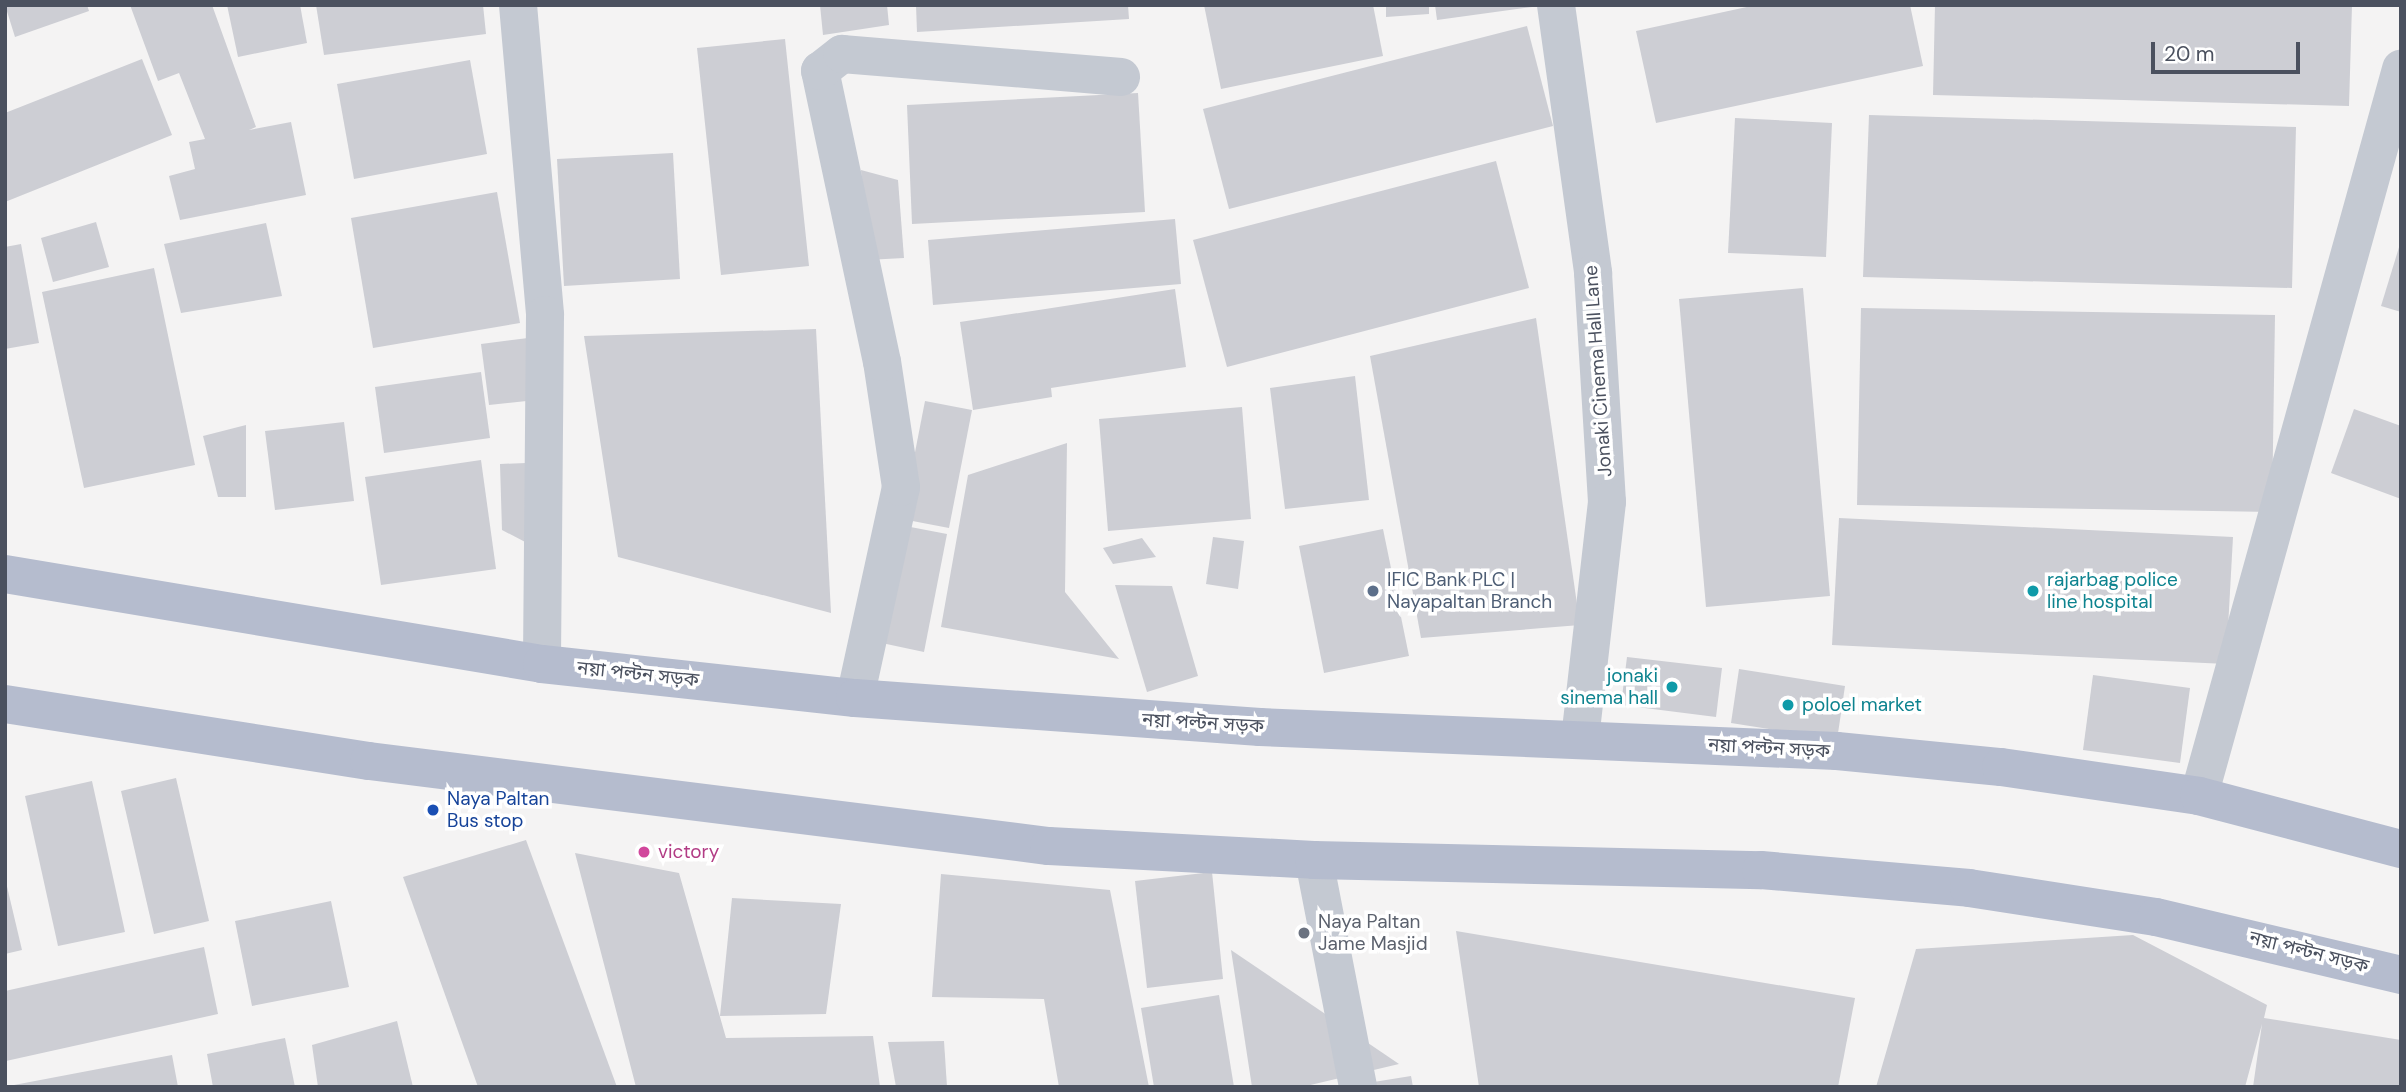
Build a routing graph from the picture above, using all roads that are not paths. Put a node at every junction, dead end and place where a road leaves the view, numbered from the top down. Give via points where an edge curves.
1 (517, 5) edge
2 (1556, 5) edge
3 (2401, 69) edge
4 (1121, 78) dead end
5 (5, 574) edge
6 (542, 664) junction
7 (855, 698) junction
8 (5, 704) edge
9 (1580, 738) junction
10 (2199, 796) junction
11 (2401, 849) edge
12 (1314, 860) junction
13 (2401, 975) edge
14 (1358, 1087) edge

1 - 6 street via 545,315
2 - 9 street, Jonaki Cinema Hall Lane via 1593,273 1607,502
3 - 10 street
4 - 7 street via 842,54 820,71 882,362 901,487
5 - 6 main road, নয়া পল্টন সড়ক
6 - 7 main road, নয়া পল্টন সড়ক
7 - 9 main road, নয়া পল্টন সড়ক via 1060,716
8 - 12 main road, নয়া পল্টন সড়ক via 369,761 860,826 1049,846
9 - 10 main road, নয়া পল্টন সড়ক via 1837,751
10 - 11 main road, নয়া পল্টন সড়ক
12 - 13 main road, নয়া পল্টন সড়ক via 1761,870 1969,888 2156,917
12 - 14 street

